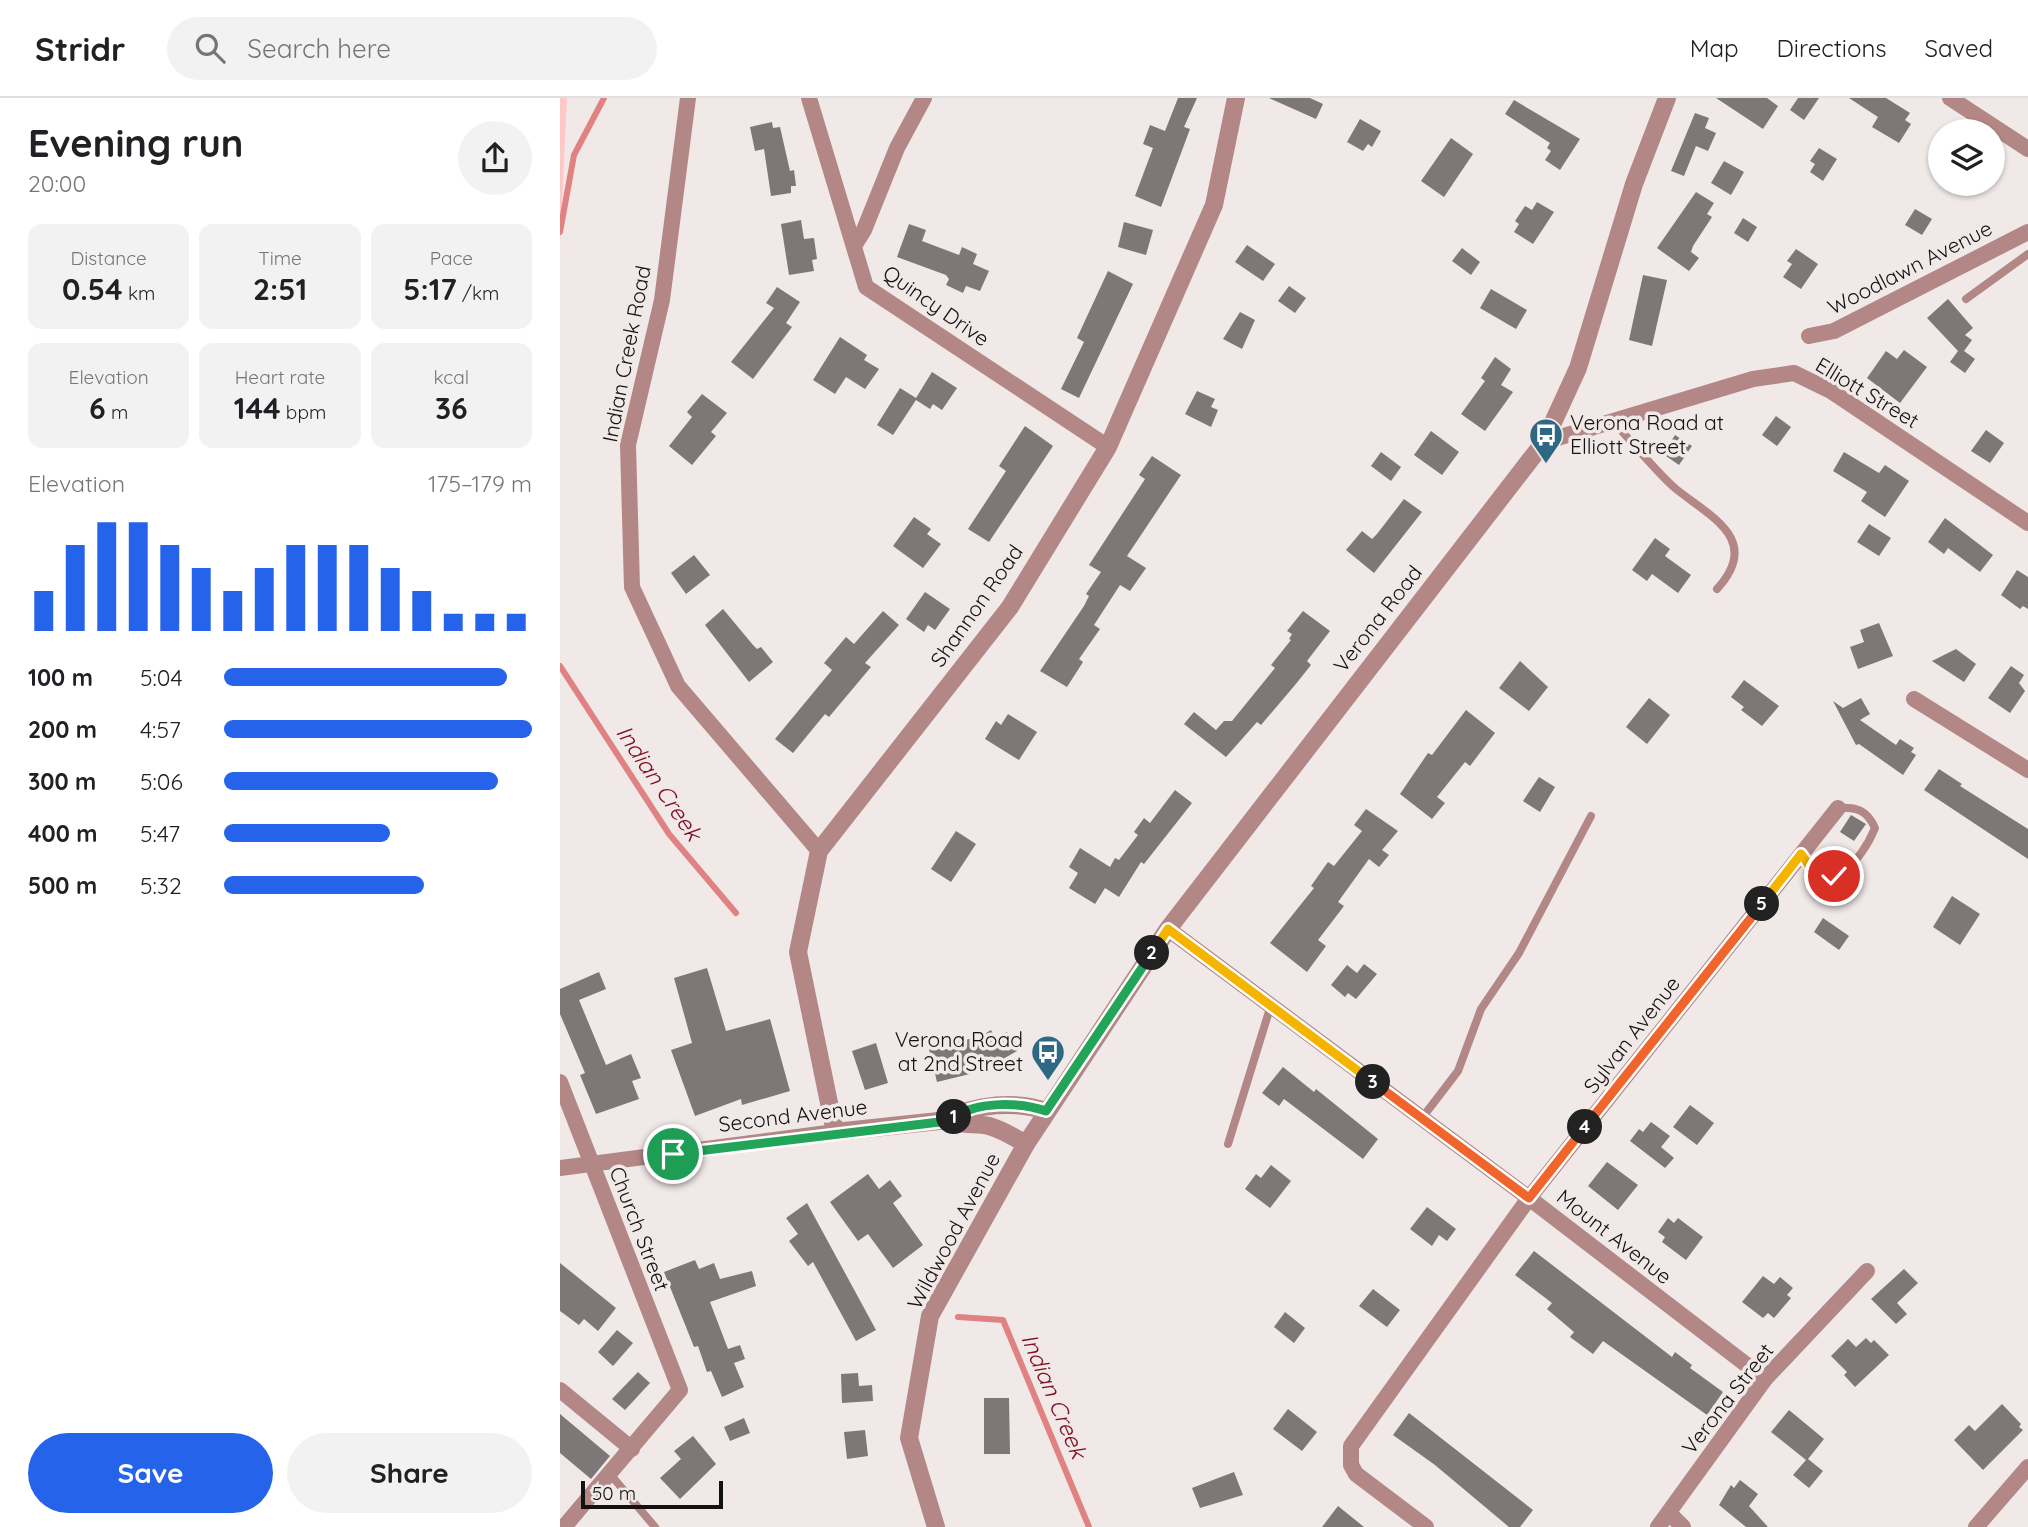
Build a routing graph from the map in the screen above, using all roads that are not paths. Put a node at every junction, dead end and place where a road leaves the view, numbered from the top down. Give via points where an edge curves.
1 (688, 98) edge
2 (808, 98) edge
3 (923, 98) edge
4 (1236, 98) edge
5 (1667, 98) edge
6 (1950, 98) edge
7 (2028, 149) edge
8 (2028, 232) edge
9 (854, 246) junction
10 (2028, 254) edge
11 (1966, 299) dead end
12 (1809, 336) dead end
13 (1612, 421) junction
14 (1544, 442) junction
15 (1108, 447) junction
16 (2028, 523) edge
17 (1717, 589) dead end
18 (1914, 699) dead end
19 (2026, 766) edge
20 (1838, 808) joint
21 (1591, 816) dead end
22 (819, 851) junction
23 (1801, 854) junction
24 (1168, 929) junction
25 (1271, 1005) junction
26 (560, 1082) edge
27 (1042, 1117) junction
28 (1422, 1118) junction
29 (948, 1121) junction
30 (835, 1132) junction
31 (1026, 1144) junction
32 (1228, 1144) dead end
33 (592, 1165) junction
34 (560, 1168) edge
35 (1529, 1198) junction
36 (1867, 1272) dead end
37 (1765, 1379) junction
38 (560, 1390) edge
39 (632, 1449) junction
40 (2028, 1467) edge
41 (610, 1474) junction
42 (1669, 1513) junction
43 (564, 1527) edge
44 (655, 1527) edge
45 (936, 1527) edge
46 (1426, 1527) edge
47 (1658, 1527) edge
48 (1683, 1527) edge
49 (1976, 1527) edge

1 - 22 street, Indian Creek Road via 662,300 628,445 632,587 678,686
2 - 9 street, Quincy Drive
3 - 9 street
4 - 15 street, Shannon Road via 1214,205
5 - 14 street, Verona Road via 1634,184 1578,368
6 - 7 street
8 - 12 street, Woodlawn Avenue via 1834,331
9 - 15 street, Quincy Drive via 866,287
10 - 11 lane
13 - 14 street, Elliott Street
13 - 16 street, Elliott Street via 1753,379 1794,373 1831,391
13 - 17 lane via 1675,488 1729,531 1736,554
14 - 24 street, Verona Road
15 - 22 street, Shannon Road via 1010,607
18 - 19 street
20 - 23 street, Sylvan Avenue
20 - 23 lane via 1862,810 1875,828 1856,860 1843,874 1834,876 1811,868
21 - 28 lane via 1518,953 1481,1009 1458,1071
22 - 30 street, Shannon Road via 798,952
23 - 35 street, Sylvan Avenue
24 - 25 street, Mount Avenue
24 - 27 street, Verona Road
25 - 28 street, Mount Avenue
25 - 32 lane
26 - 33 street, Church Street
27 - 29 street, Second Avenue via 1027,1104 960,1113
27 - 31 street, Wildwood Avenue
28 - 35 street, Mount Avenue
29 - 30 street, Second Avenue
29 - 31 street, Second Avenue via 961,1126 986,1125
30 - 33 street, Second Avenue
31 - 45 street, Wildwood Avenue via 930,1316 909,1438
33 - 34 street, Second Avenue
33 - 39 street, Church Street via 680,1390
35 - 37 street, Mount Avenue
35 - 46 street, Sylvan Avenue via 1351,1446 1351,1465 1366,1484
36 - 37 street, Verona Street
37 - 42 street, Verona Street
38 - 39 street
39 - 41 street
40 - 49 street
41 - 43 street
41 - 44 lane
42 - 47 street, Verona Street
42 - 48 street

